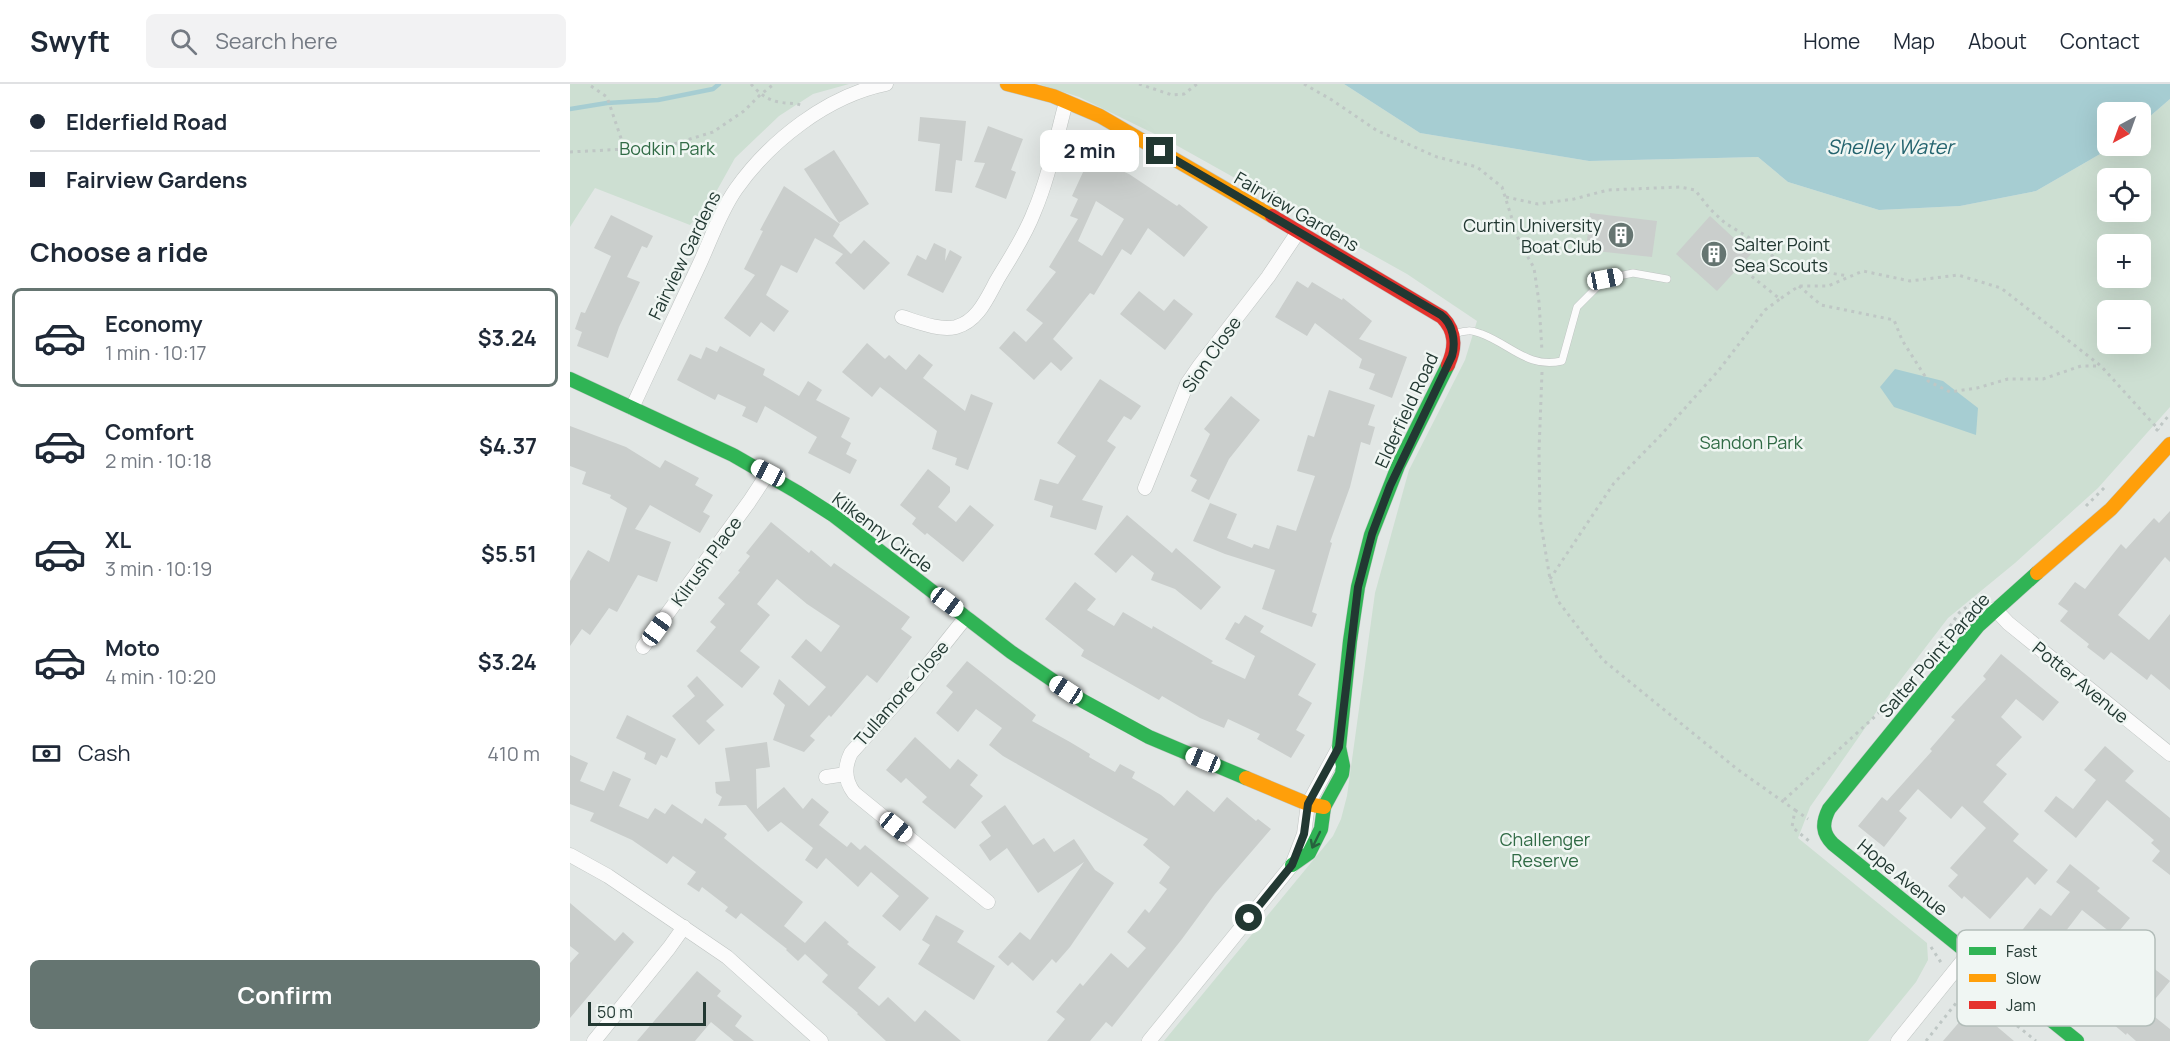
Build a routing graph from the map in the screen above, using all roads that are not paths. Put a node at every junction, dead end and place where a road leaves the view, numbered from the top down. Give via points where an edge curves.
1 (886, 84) edge
2 (1007, 84) edge
3 (1066, 102) junction
4 (1298, 232) junction
5 (1667, 279) dead end
6 (902, 317) dead end
7 (1453, 334) junction
8 (570, 379) edge
9 (632, 408) junction
10 (2170, 444) edge
11 (768, 473) junction
12 (1145, 488) dead end
13 (1995, 609) junction
14 (966, 617) junction
15 (643, 647) dead end
16 (1339, 747) junction
17 (2170, 754) edge
18 (846, 774) junction
19 (826, 777) dead end
20 (1308, 804) junction
21 (1324, 807) junction
22 (1822, 830) joint
23 (570, 855) edge
24 (1292, 865) junction
25 (988, 902) dead end
26 (684, 927) junction
27 (1957, 943) edge
28 (1957, 968) edge
29 (2059, 1026) edge
30 (594, 1041) edge
31 (821, 1041) edge
32 (1149, 1041) edge
33 (1898, 1041) edge
34 (2077, 1041) edge

1 - 9 street, Fairview Gardens via 848,96 813,115 772,149 735,190
2 - 3 street, Fairview Gardens
3 - 4 street, Fairview Gardens via 1100,116
3 - 6 street via 1034,212 982,307 956,327 934,326
4 - 7 street, Fairview Gardens via 1441,315
4 - 12 street, Sion Close via 1187,384
5 - 7 lane via 1634,273 1605,279 1577,307 1562,361 1529,360 1490,337 1469,330
7 - 16 street, Elderfield Road via 1452,356 1390,486 1372,534 1358,587
8 - 9 street, Kilkenny Circle
9 - 11 street, Kilkenny Circle
10 - 13 street, Salter Point Parade via 2111,509
11 - 14 street, Kilkenny Circle via 833,515
11 - 15 street, Kilrush Place
13 - 17 street, Potter Avenue
13 - 22 street, Salter Point Parade via 1829,809
14 - 18 street, Tullamore Close via 851,753
14 - 20 street, Kilkenny Circle via 1049,680 1116,720
16 - 20 street, Elderfield Road
16 - 21 street, Elderfield Road via 1342,774
18 - 19 street
18 - 25 street via 854,794
20 - 21 street, Kilkenny Circle
20 - 24 street, Elderfield Road via 1304,834
21 -> 24 street, Elderfield Road via 1313,847
22 - 27 street, Hope Avenue via 1833,844
23 - 26 street
24 - 32 street, Elderfield Road
26 - 30 street
26 - 31 street via 750,976
28 - 33 street
29 - 34 street, Hope Avenue

